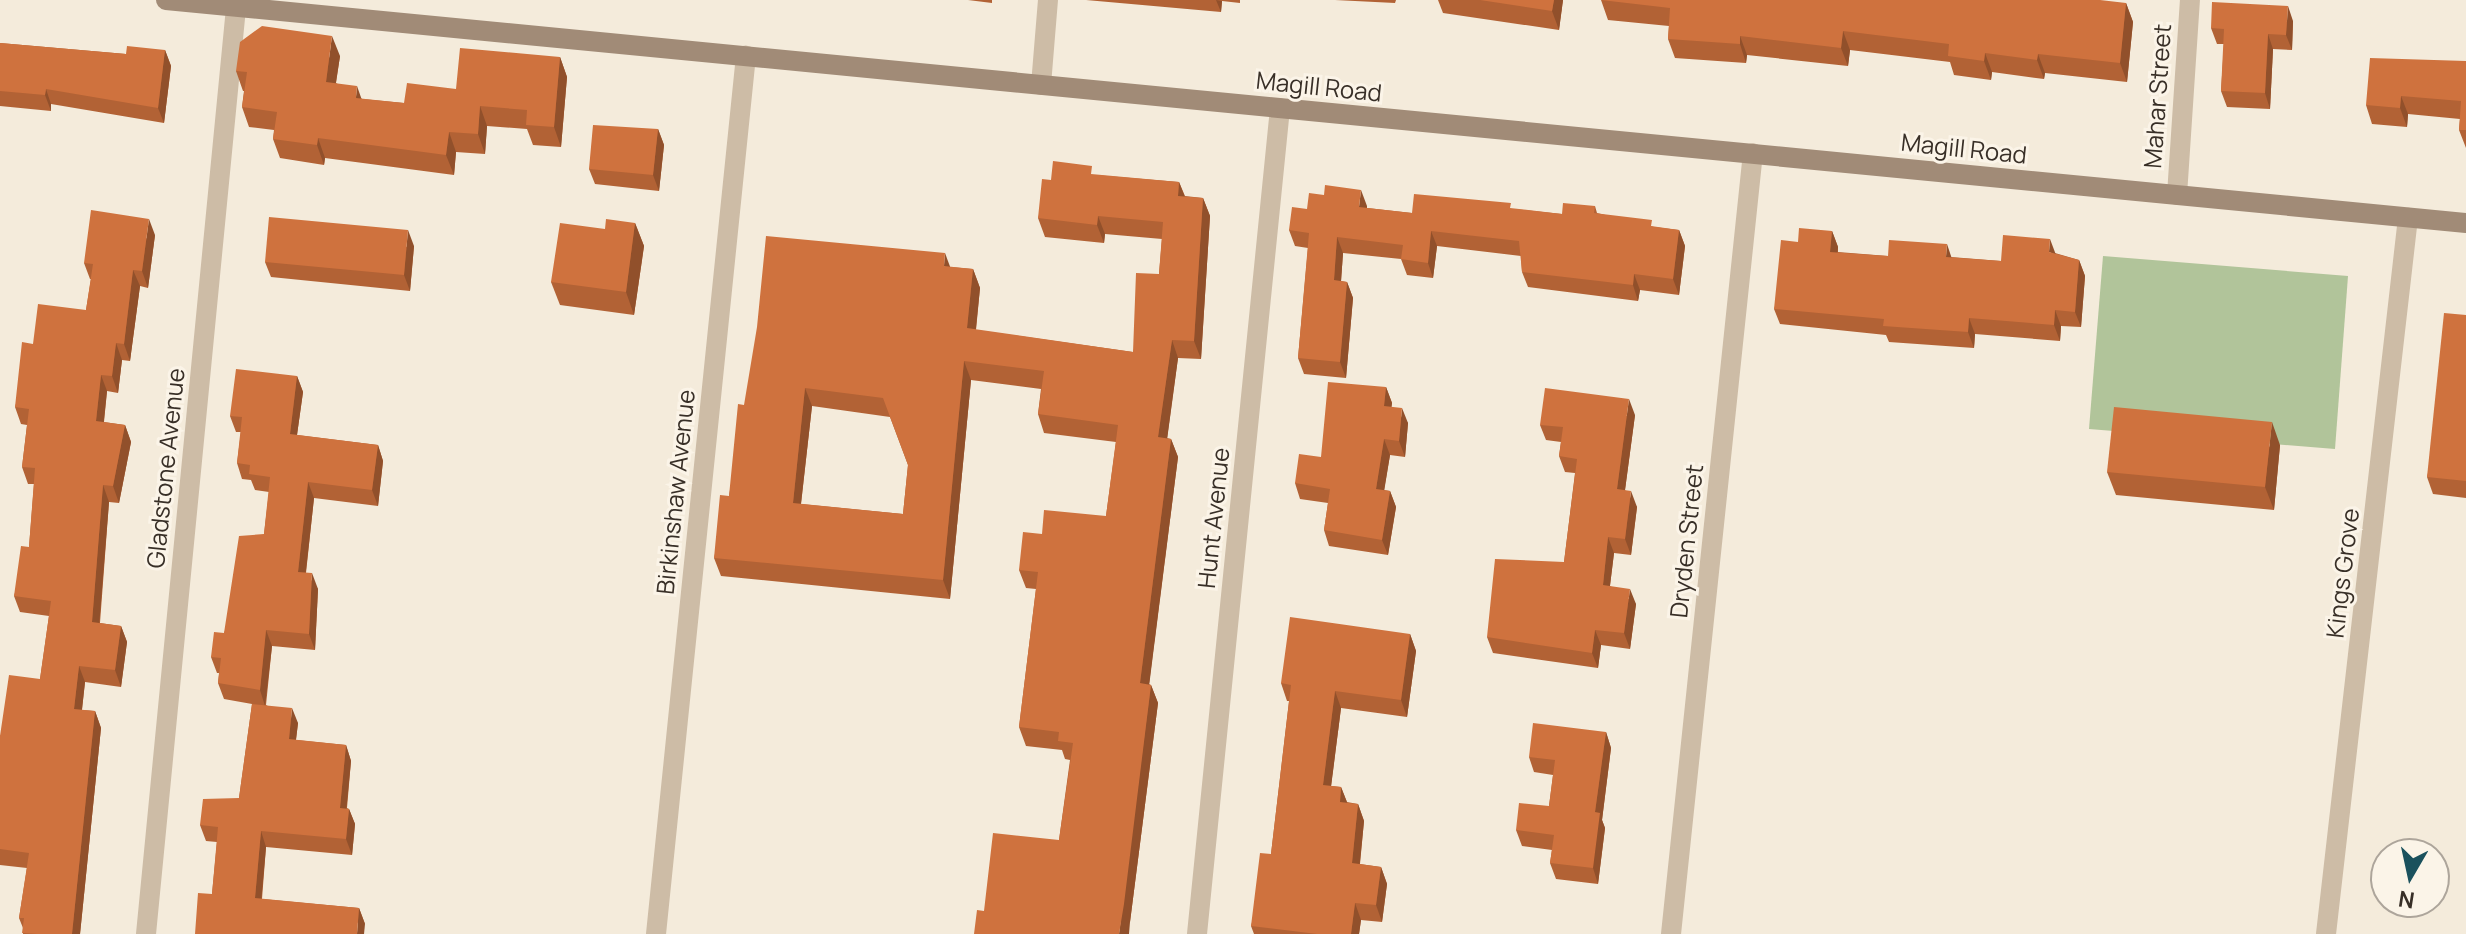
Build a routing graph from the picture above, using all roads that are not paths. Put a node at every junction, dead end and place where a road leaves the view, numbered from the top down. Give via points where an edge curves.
1 (166, 0) edge
2 (1048, 0) edge
3 (2190, 0) edge
4 (192, 1) edge
5 (236, 7) junction
6 (746, 56) junction
7 (1041, 85) junction
8 (1280, 108) junction
9 (1753, 153) junction
10 (2177, 195) junction
11 (2408, 218) junction
12 (2466, 223) edge
13 (146, 934) edge
14 (656, 934) edge
15 (1197, 934) edge
16 (1671, 934) edge
17 (2326, 934) edge

1 - 4 main road, Magill Road
2 - 7 street
3 - 10 street, Mahar Street
4 - 5 main road, Magill Road
5 - 6 main road, Magill Road
5 - 13 street, Gladstone Avenue
6 - 7 main road, Magill Road
6 - 14 street, Birkinshaw Avenue
7 - 8 main road, Magill Road
8 - 9 main road, Magill Road
8 - 15 street, Hunt Avenue
9 - 10 main road, Magill Road
9 - 16 street, Dryden Street
10 - 11 main road, Magill Road
11 - 12 main road, Magill Road
11 - 17 street, Kings Grove

